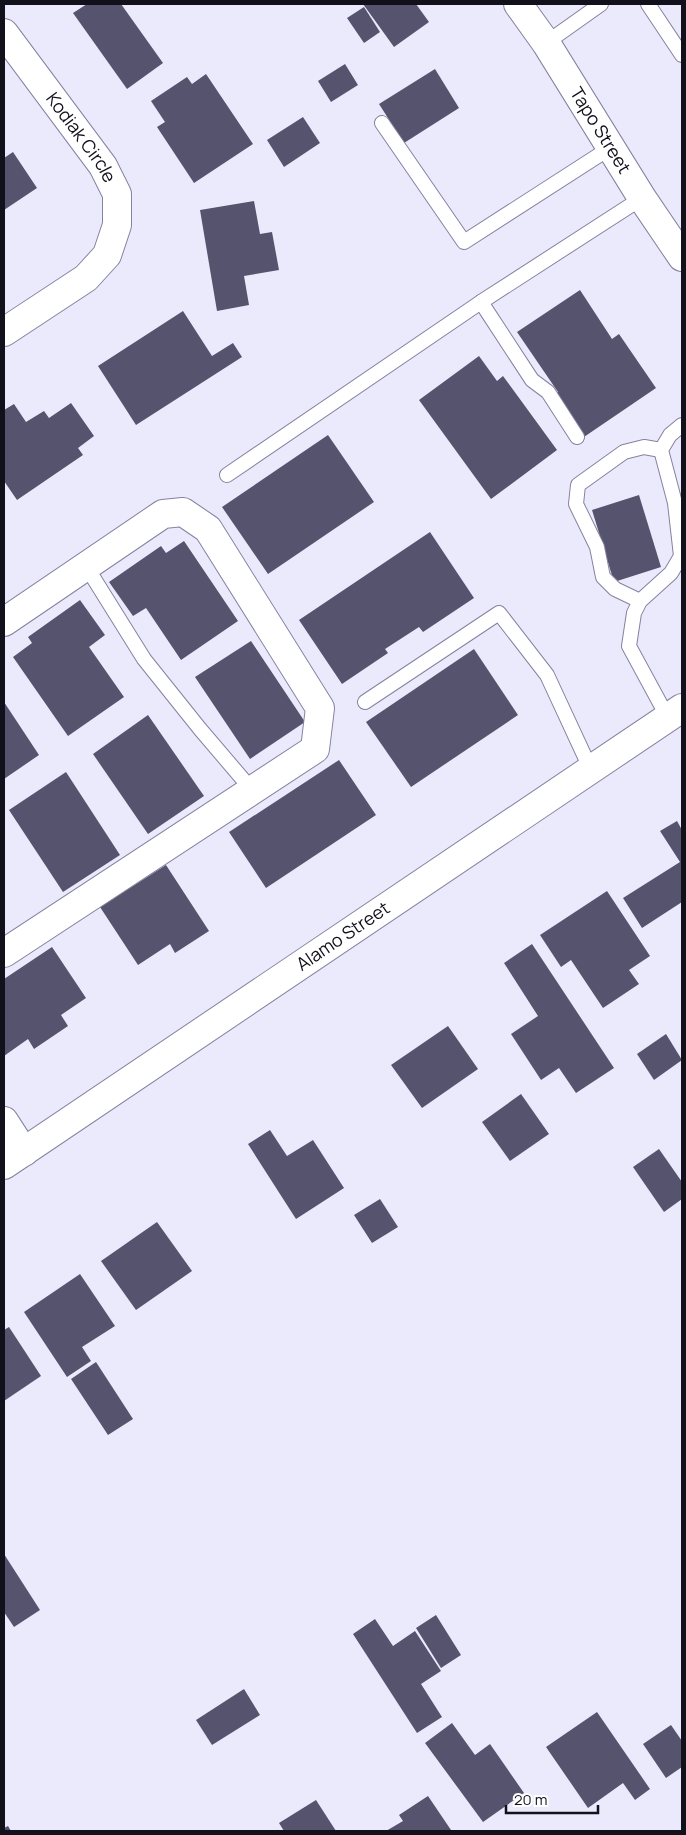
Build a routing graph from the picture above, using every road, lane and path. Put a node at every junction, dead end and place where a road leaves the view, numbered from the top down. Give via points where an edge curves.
1 (518, 4) edge
2 (600, 4) edge
3 (648, 4) edge
4 (4, 33) edge
5 (546, 43) junction
6 (682, 55) edge
7 (382, 123) dead end
8 (610, 148) junction
9 (642, 198) junction
10 (682, 257) edge
11 (481, 302) junction
12 (4, 332) edge
13 (682, 425) edge
14 (577, 437) dead end
15 (661, 450) junction
16 (227, 474) dead end
17 (86, 566) junction
18 (640, 602) junction
19 (4, 622) edge
20 (365, 702) dead end
21 (675, 713) edge
22 (591, 770) junction
23 (252, 790) junction
24 (4, 953) edge
25 (4, 1122) edge
26 (14, 1158) edge

1 - 5 street, Tapo Street
2 - 5 lane
3 - 6 lane
4 - 12 street, Kodiak Circle via 103,166 117,194 117,225 107,255 86,278
5 - 8 street, Tapo Street
7 - 8 lane via 464,242
8 - 9 street, Tapo Street
9 - 10 street, Tapo Street
9 - 11 lane
11 - 14 lane via 532,380 548,392
11 - 16 lane
13 - 15 lane via 670,435
15 - 18 lane via 675,503 681,556 671,573
15 - 18 lane via 644,447 624,452 578,485 576,493 576,504 597,547 603,577 615,589
17 - 19 street
17 - 23 lane via 144,659
17 - 23 street via 163,514 183,512 208,528 320,708 315,749
18 - 21 lane via 634,613 629,646
20 - 22 lane via 499,613 547,675
21 - 22 street, Alamo Street
22 - 26 street, Alamo Street
23 - 24 street
25 - 26 street

